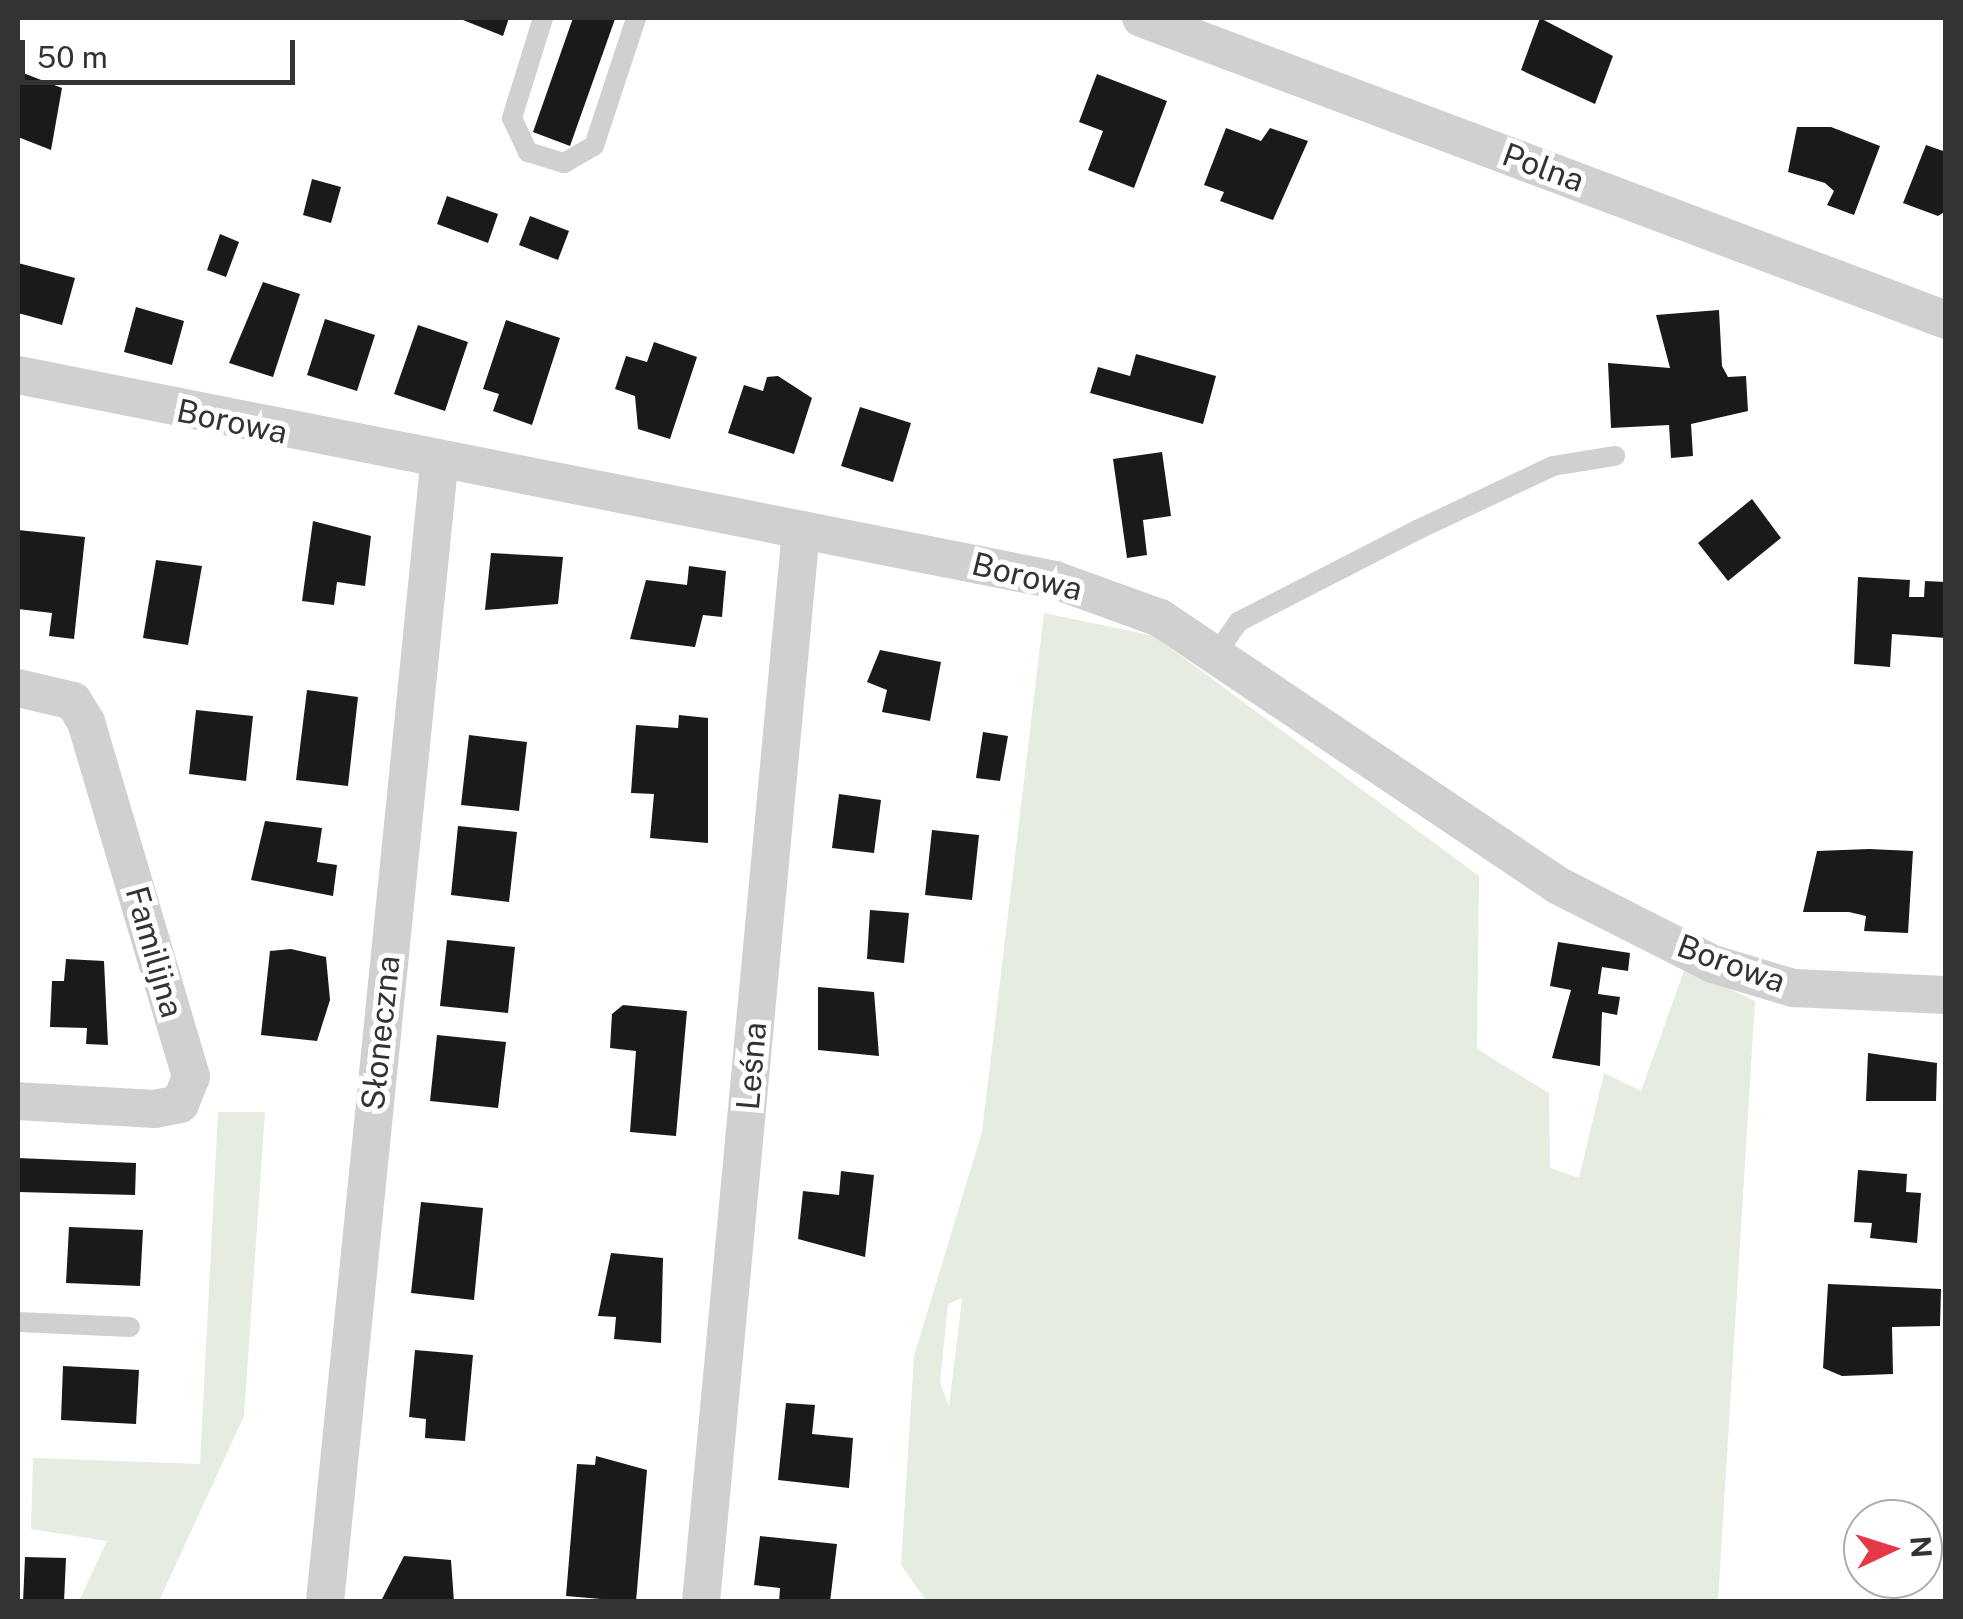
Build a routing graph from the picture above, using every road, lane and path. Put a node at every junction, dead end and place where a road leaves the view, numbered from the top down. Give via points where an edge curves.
1 (543, 18) edge
2 (636, 18) edge
3 (1140, 18) edge
4 (1946, 320) edge
5 (18, 376) edge
6 (1615, 456) dead end
7 (439, 465) junction
8 (801, 530) junction
9 (1216, 654) junction
10 (18, 688) edge
11 (1946, 995) edge
12 (18, 1101) edge
13 (18, 1322) edge
14 (130, 1328) dead end
15 (326, 1602) edge
16 (700, 1602) edge

1 - 2 lane via 512,118 528,152 564,163 594,146
3 - 4 street, Polna
5 - 7 street, Borowa
6 - 9 lane via 1553,466 1417,530 1238,622
7 - 8 street, Borowa
7 - 15 street, Słoneczna
8 - 9 street, Borowa via 1055,580 1160,618
8 - 16 street, Leśna
9 - 11 street, Borowa via 1558,885 1713,964 1793,988
10 - 12 street, Familijna via 73,700 86,722 191,1077 180,1104 155,1109
13 - 14 lane

